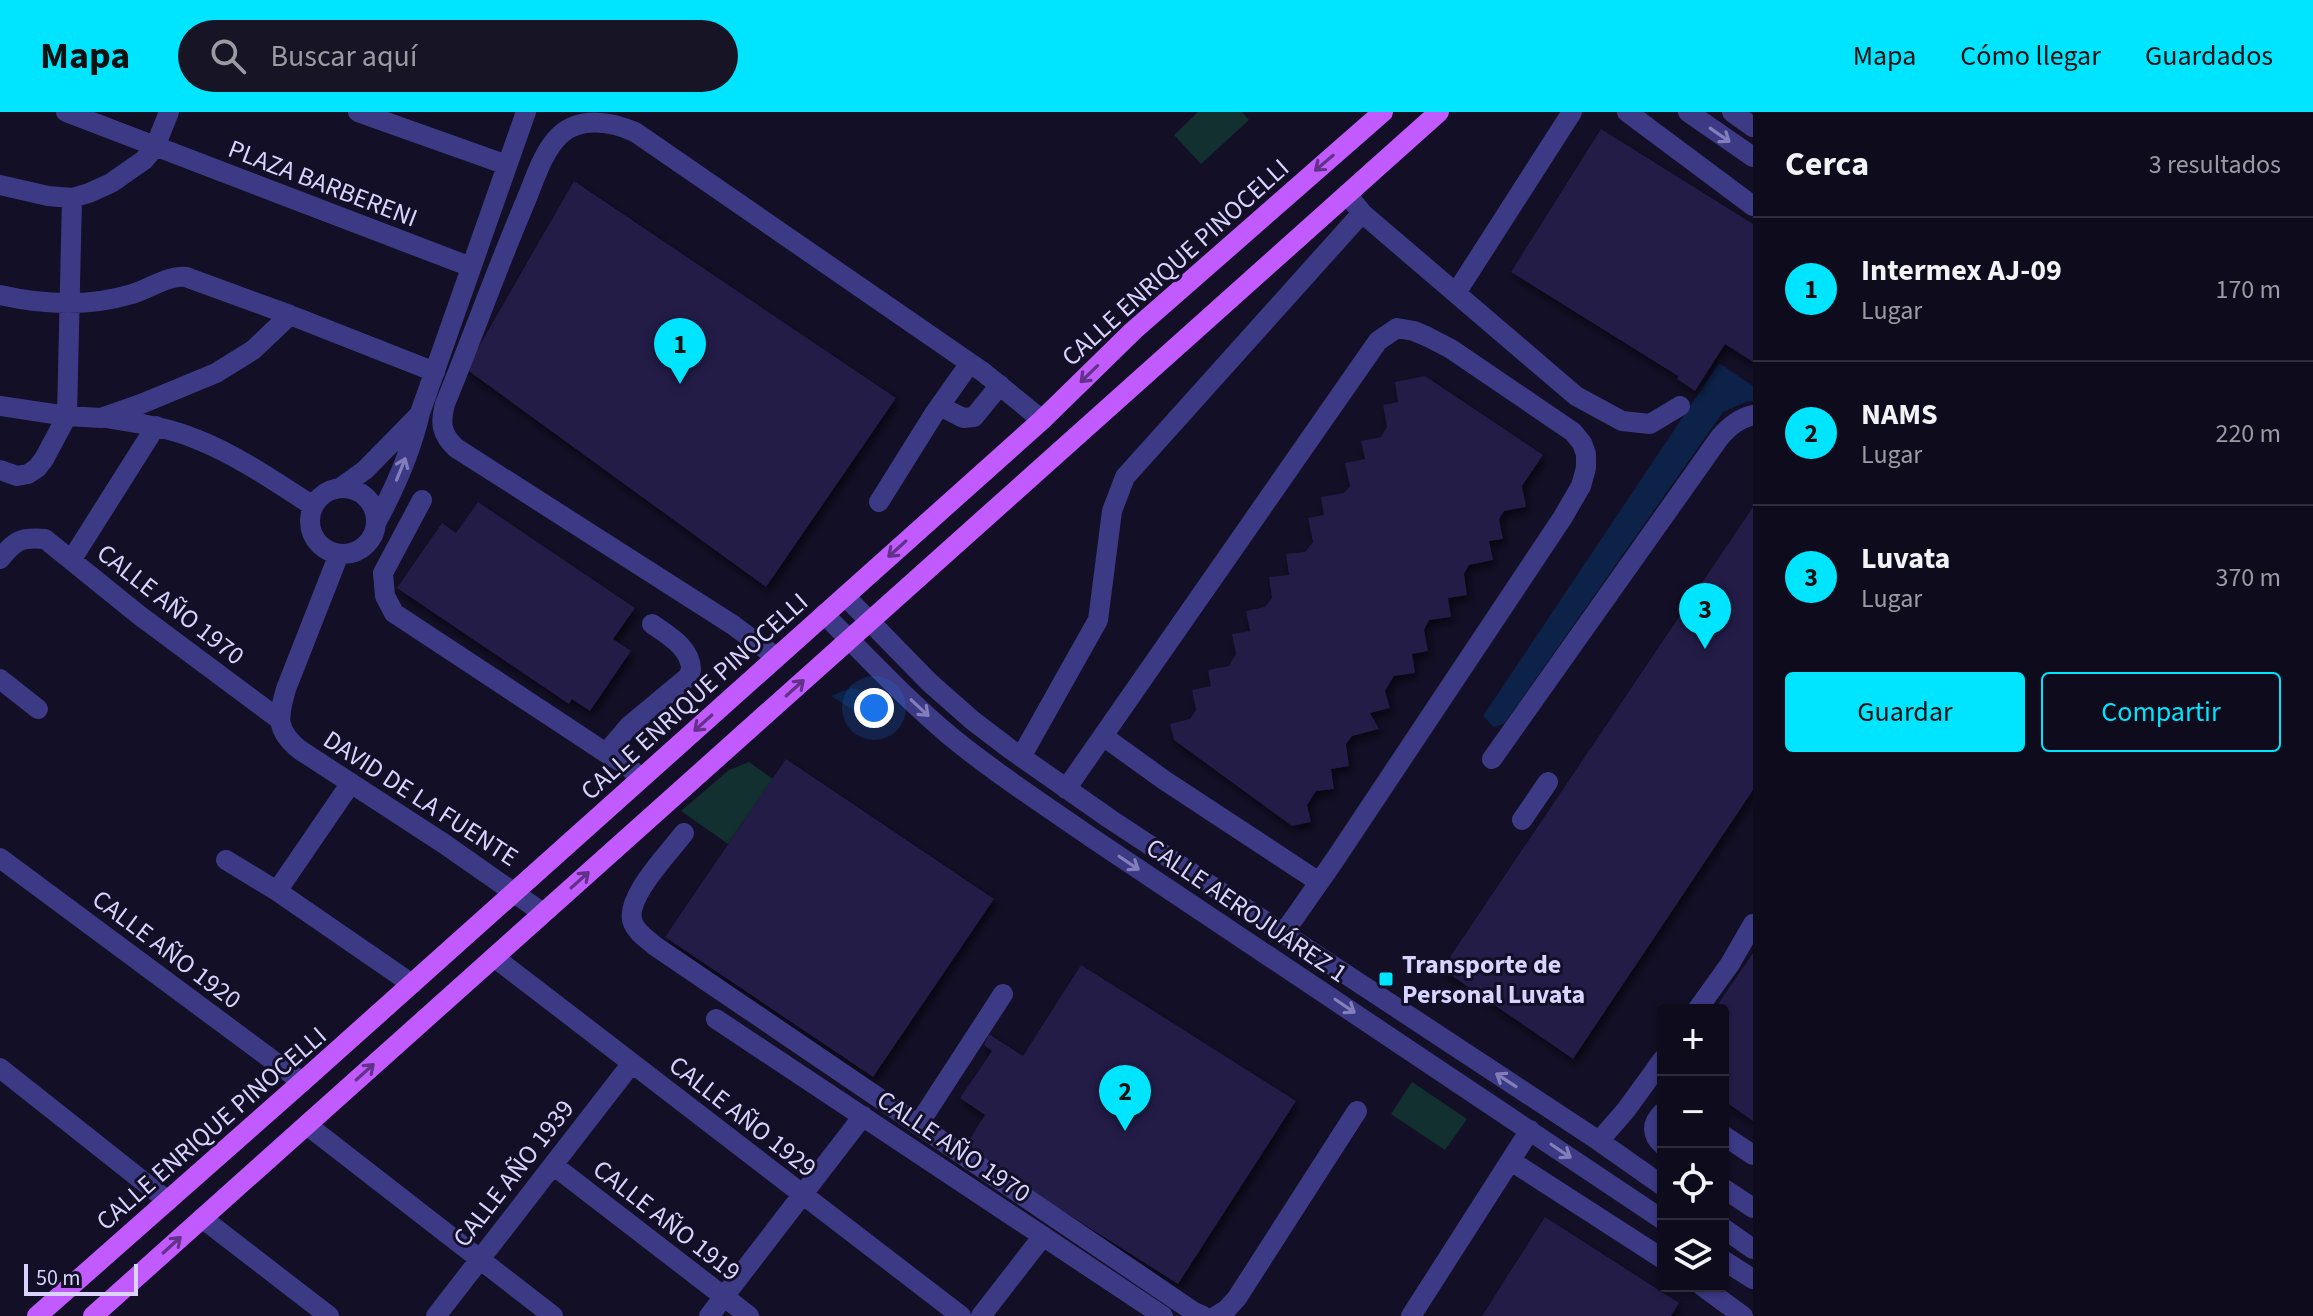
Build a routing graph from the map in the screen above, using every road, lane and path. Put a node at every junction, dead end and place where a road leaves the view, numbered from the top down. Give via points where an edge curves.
1 (66, 112) edge
2 (169, 112) edge
3 (358, 112) edge
4 (526, 112) edge
5 (1383, 112) edge
6 (1439, 112) edge
7 (1572, 112) edge
8 (1627, 112) edge
9 (1688, 112) edge
10 (1732, 112) edge
11 (1753, 127) edge
12 (155, 147) junction
13 (1753, 157) edge
14 (507, 165) junction
15 (0, 185) edge
16 (1347, 194) junction
17 (72, 198) junction
18 (1753, 206) edge
19 (1362, 213) junction
20 (471, 267) junction
21 (1456, 293) junction
22 (0, 295) edge
23 (71, 304) junction
24 (290, 315) junction
25 (970, 363) junction
26 (435, 372) junction
27 (1000, 385) junction
28 (0, 406) edge
29 (940, 406) junction
30 (1680, 406) dead end
31 (420, 413) junction
32 (1753, 415) edge
33 (67, 416) junction
34 (101, 418) junction
35 (1042, 420) junction
36 (156, 426) junction
37 (0, 470) edge
38 (340, 488) junction
39 (422, 500) dead end
40 (879, 502) dead end
41 (313, 506) junction
42 (376, 523) junction
43 (339, 554) junction
44 (0, 559) edge
45 (72, 559) junction
46 (845, 596) junction
47 (824, 614) junction
48 (870, 621) junction
49 (652, 624) dead end
50 (849, 639) junction
51 (776, 657) junction
52 (0, 679) edge
53 (38, 709) dead end
54 (280, 720) junction
55 (1103, 736) junction
56 (606, 753) junction
57 (1021, 757) junction
58 (1492, 759) dead end
59 (641, 778) junction
60 (1548, 782) dead end
61 (351, 783) junction
62 (1066, 789) junction
63 (1522, 820) dead end
64 (684, 833) dead end
65 (0, 858) edge
66 (226, 860) dead end
67 (1319, 882) junction
68 (277, 891) junction
69 (515, 892) junction
70 (543, 913) junction
71 (1753, 924) edge
72 (1283, 934) junction
73 (494, 957) junction
74 (412, 984) junction
75 (1003, 994) dead end
76 (1701, 1004) edge
77 (716, 1019) dead end
78 (632, 1063) junction
79 (1657, 1067) edge
80 (0, 1068) edge
81 (302, 1082) junction
82 (1357, 1111) dead end
83 (863, 1116) junction
84 (1657, 1119) edge
85 (307, 1125) junction
86 (918, 1125) junction
87 (1530, 1130) junction
88 (1729, 1139) edge
89 (1657, 1140) edge
90 (1599, 1141) junction
91 (1753, 1155) edge
92 (1511, 1161) junction
93 (553, 1165) junction
94 (1657, 1182) edge
95 (1729, 1192) edge
96 (803, 1194) junction
97 (168, 1201) junction
98 (1753, 1208) edge
99 (1657, 1216) edge
100 (202, 1218) junction
101 (1729, 1232) edge
102 (1043, 1236) junction
103 (1753, 1249) edge
104 (1657, 1255) edge
105 (480, 1259) junction
106 (1729, 1264) edge
107 (1753, 1279) edge
108 (1710, 1292) edge
109 (724, 1297) junction
110 (100, 1314) edge
111 (37, 1316) edge
112 (329, 1316) edge
113 (436, 1316) edge
114 (553, 1316) edge
115 (709, 1316) edge
116 (749, 1316) edge
117 (961, 1316) edge
118 (981, 1316) edge
119 (1163, 1316) edge
120 (1203, 1316) edge
121 (1216, 1316) edge
122 (1411, 1316) edge
123 (1743, 1316) edge

1 - 12 street, PLAZA BARBERENI
2 - 12 street
3 - 14 street
4 - 14 street
5 -> 35 main road, CALLE ENRIQUE PINOCELLI via 1133,331
6 - 16 main road
7 - 21 street
8 - 18 street
9 -> 13 street
10 - 11 street
12 - 17 street via 111,183
12 - 20 street, PLAZA BARBERENI
14 - 20 street
15 - 17 street
16 - 19 street
16 - 48 main road
17 - 23 street
19 - 21 street
19 - 57 street via 1125,477 1112,511 1098,620
20 - 26 street
21 - 30 street via 1576,396 1622,421 1650,424
22 - 23 street
23 - 24 street via 113,300 180,276
23 - 33 street
24 - 26 street
24 - 34 street via 253,350 216,373
25 - 27 street
25 - 29 street
25 - 51 street via 635,132 614,124 585,123 561,134 546,155 445,404 443,432 456,448
26 - 31 street
27 - 29 street via 974,417 963,418
27 - 35 street
28 - 33 street
29 - 40 street
31 - 38 street
42 -> 31 street via 408,455
32 - 58 street via 1740,418 1720,437
33 - 34 street
33 - 37 street via 37,468 17,476
34 - 36 street
35 -> 46 main road, CALLE ENRIQUE PINOCELLI
36 - 41 street via 221,449
36 - 45 street
38 - 41 street
38 - 42 street via 361,494
39 - 56 street via 383,573 385,596 394,613
41 - 43 street via 313,537
42 - 43 street via 368,542
43 - 54 street via 286,689
44 - 45 street, CALLE AÑO 1970 via 12,544 27,537 45,539
45 - 54 street, CALLE AÑO 1970
46 - 47 main road, CALLE ENRIQUE PINOCELLI
46 - 48 street, CALLE AEROJUÁREZ 1
47 - 50 street, CALLE AEROJUÁREZ 1
47 - 51 main road, CALLE ENRIQUE PINOCELLI
48 - 50 main road
48 - 57 street, CALLE AEROJUÁREZ 1 via 937,690
49 - 56 street via 682,647 691,670
70 -> 50 main road
50 -> 87 street, CALLE AEROJUÁREZ 1 via 951,737 1009,779
51 -> 59 main road, CALLE ENRIQUE PINOCELLI
52 - 53 street
54 - 61 street, DAVID DE LA FUENTE via 290,742
55 - 62 street
55 - 67 street
55 - 67 street via 1357,369 1388,333 1404,328 1428,337 1558,421 1573,432 1586,454 1581,486
56 - 59 street
57 - 62 street, CALLE AEROJUÁREZ 1
59 - 69 main road, CALLE ENRIQUE PINOCELLI
60 - 63 street
61 - 68 street
61 - 69 street, DAVID DE LA FUENTE
62 - 72 street, CALLE AEROJUÁREZ 1
64 - 86 street via 634,902 631,913 640,933
65 - 81 street, CALLE AÑO 1920
66 - 68 street
67 - 72 street
68 - 74 street
69 - 70 street, DAVID DE LA FUENTE
69 - 74 main road, CALLE ENRIQUE PINOCELLI
70 - 73 main road
71 - 76 street
90 -> 72 street, CALLE AEROJUÁREZ 1
73 - 78 street, CALLE AÑO 1929
85 -> 73 main road
74 - 81 main road, CALLE ENRIQUE PINOCELLI
75 - 86 street
77 - 83 street, CALLE AÑO 1970
78 - 93 street, CALLE AÑO 1939
78 - 96 street, CALLE AÑO 1929
79 - 90 street
80 - 97 street
81 - 97 main road, CALLE ENRIQUE PINOCELLI
82 - 121 street via 1237,1298
83 - 96 street
83 - 102 street, CALLE AÑO 1970
84 - 89 street
85 - 100 main road
85 - 105 street
86 - 120 street
87 - 92 street
87 -> 99 street, CALLE AEROJUÁREZ 1
88 - 91 street
90 - 94 street, CALLE AEROJUÁREZ 1
92 - 104 street
92 - 122 street
93 - 105 street, CALLE AÑO 1939
93 - 109 street, CALLE AÑO 1919
95 - 98 street
96 - 109 street
96 - 117 street, CALLE AÑO 1929
97 - 111 main road, CALLE ENRIQUE PINOCELLI
110 -> 100 main road
100 - 112 street
101 - 103 street
102 - 118 street
102 - 119 street, CALLE AÑO 1970
105 - 113 street, CALLE AÑO 1939
105 - 114 street
106 - 107 street
108 - 123 street
109 - 115 street
109 - 116 street, CALLE AÑO 1919

